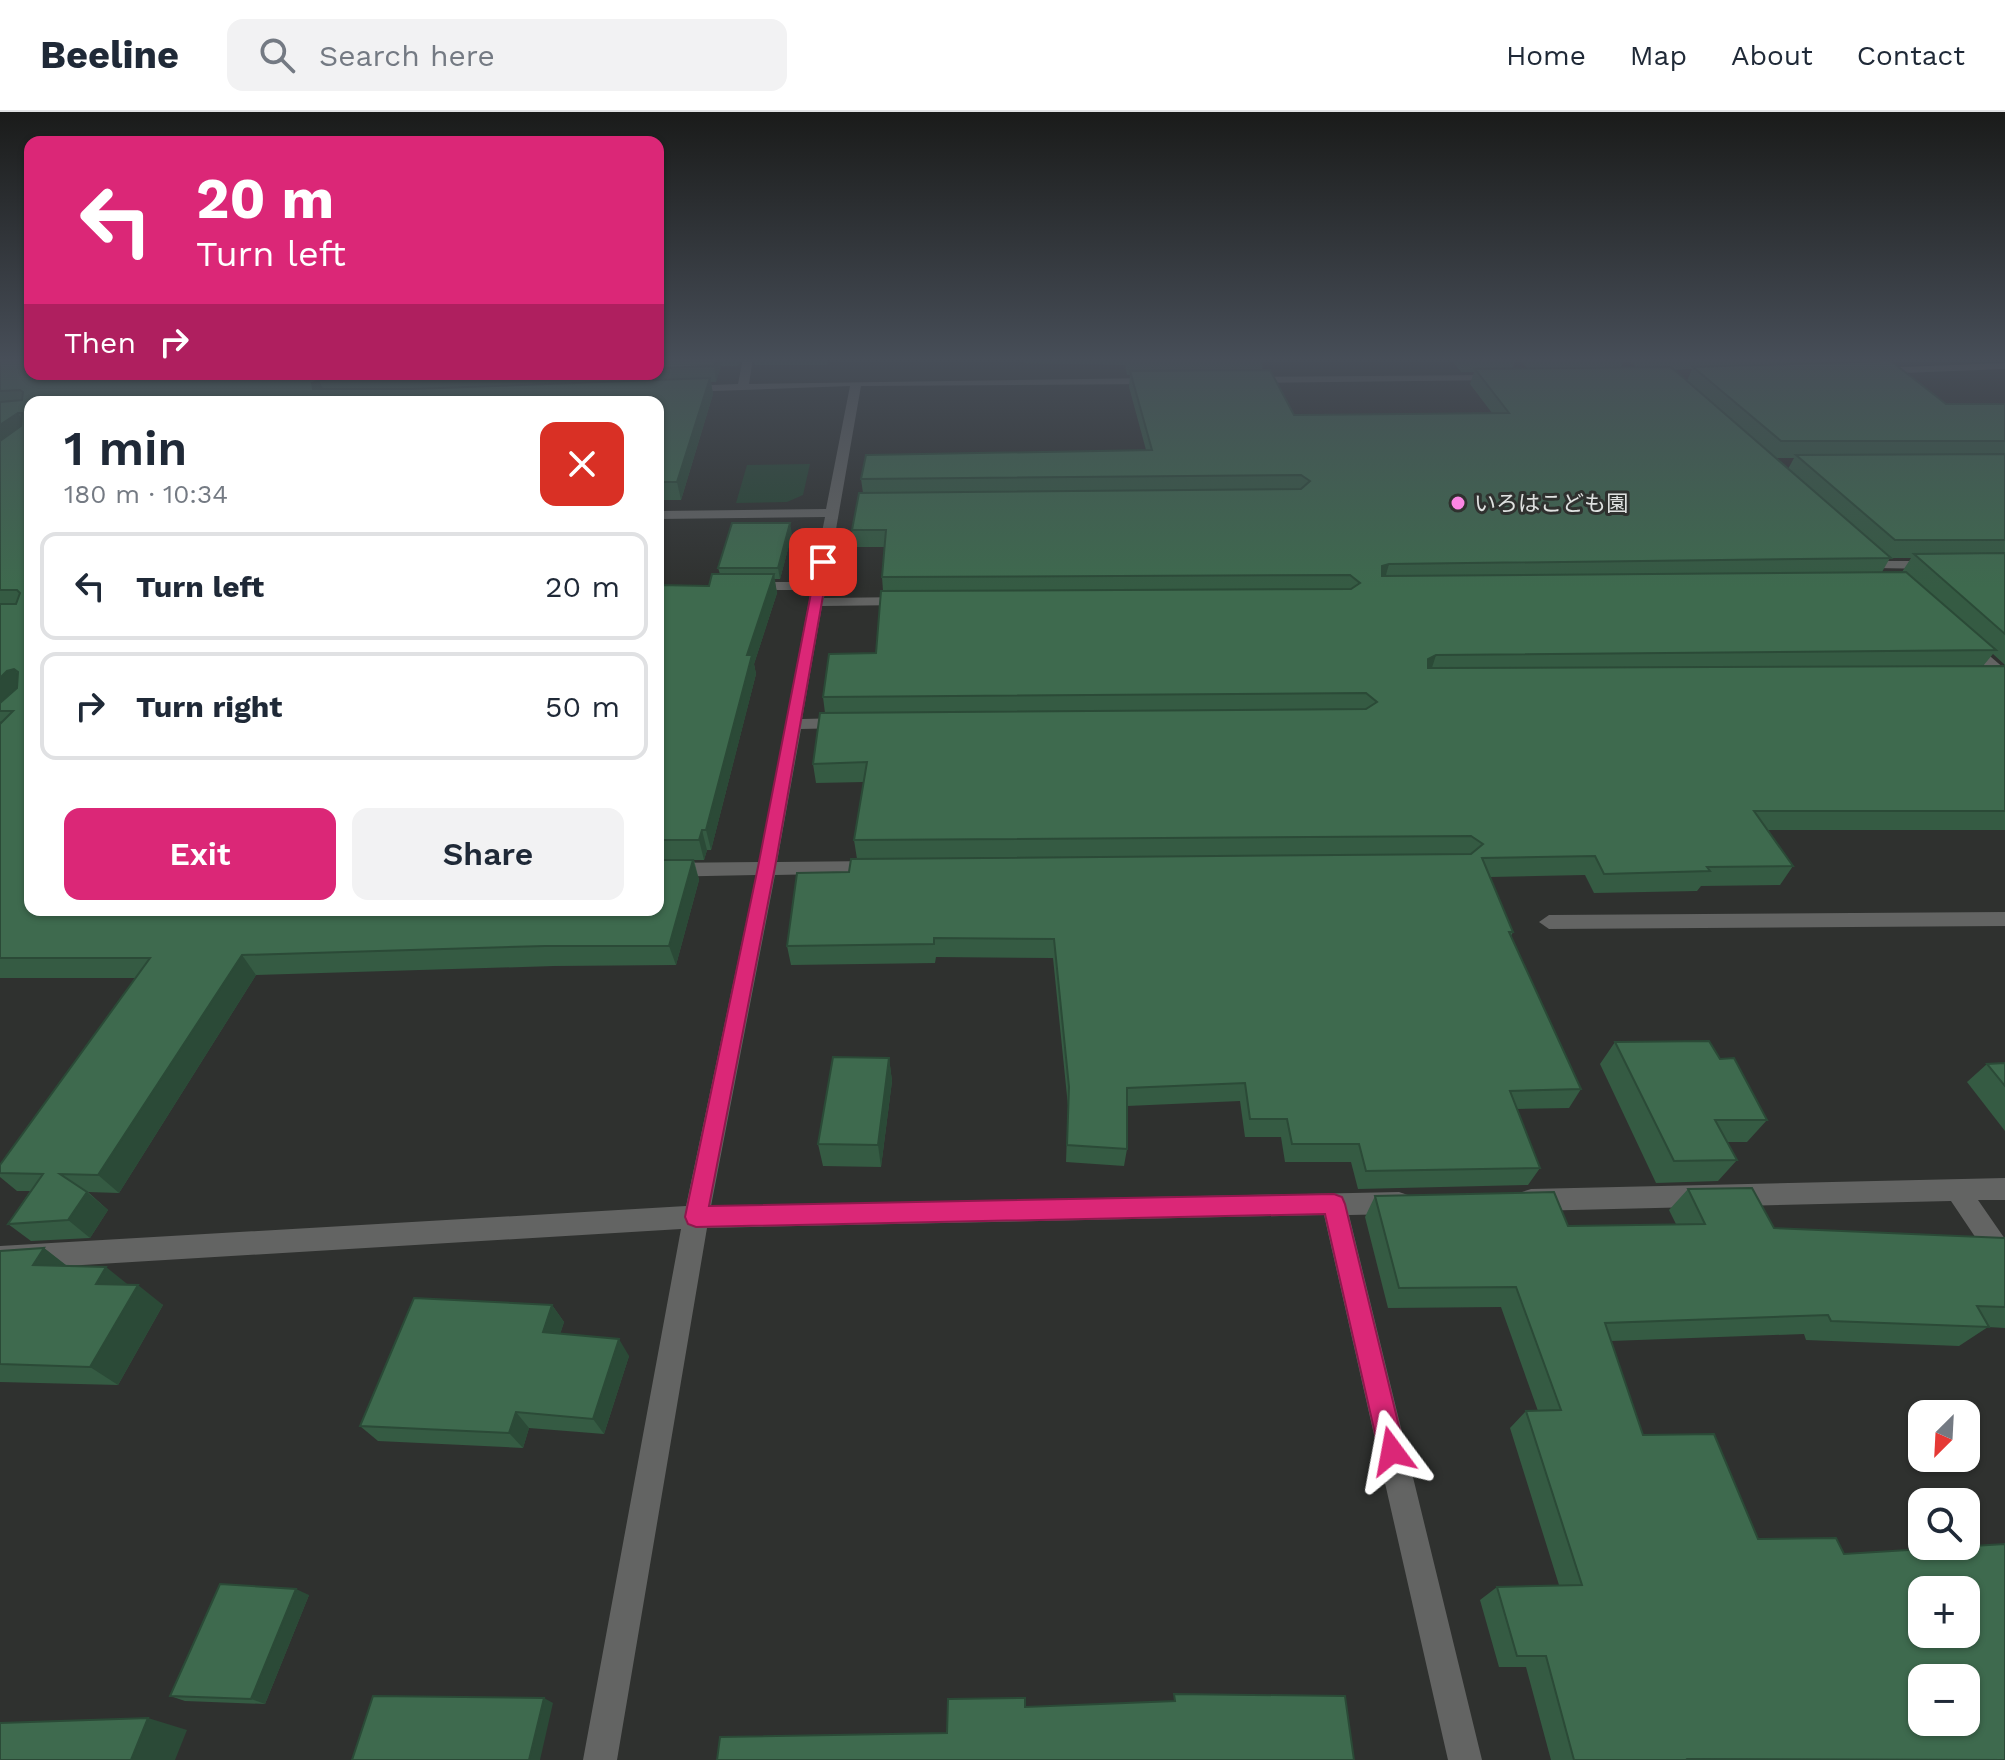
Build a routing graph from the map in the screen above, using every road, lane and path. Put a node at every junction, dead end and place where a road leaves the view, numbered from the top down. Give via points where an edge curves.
1 (848, 435) edge
2 (838, 506) junction
3 (664, 515) edge
4 (1943, 565) edge
5 (1904, 583) edge
6 (731, 586) edge
7 (817, 594) junction
8 (924, 601) edge
9 (1960, 635) edge
10 (2005, 676) edge
11 (1973, 677) edge
12 (857, 723) edge
13 (793, 724) junction
14 (894, 866) edge
15 (767, 867) junction
16 (664, 870) edge
17 (2005, 919) edge
18 (1549, 922) dead end
19 (2005, 1189) edge
20 (1958, 1191) junction
21 (1510, 1200) edge
22 (1430, 1202) edge
23 (1334, 1204) junction
24 (696, 1217) junction
25 (0, 1258) edge
26 (2005, 1260) edge
27 (600, 1760) edge
28 (1465, 1760) edge

1 - 2 street
2 - 3 street
2 - 7 street
4 - 5 street via 1876,560
6 - 7 street
7 - 8 street
7 - 13 street
9 - 10 street
10 - 11 street
12 - 13 street
13 - 15 street
14 - 15 street
15 - 16 street
15 - 24 street
17 - 18 street
19 - 20 street
20 - 21 street
20 - 26 street
22 - 23 street
23 - 24 street
23 - 28 street
24 - 25 street
24 - 27 street

